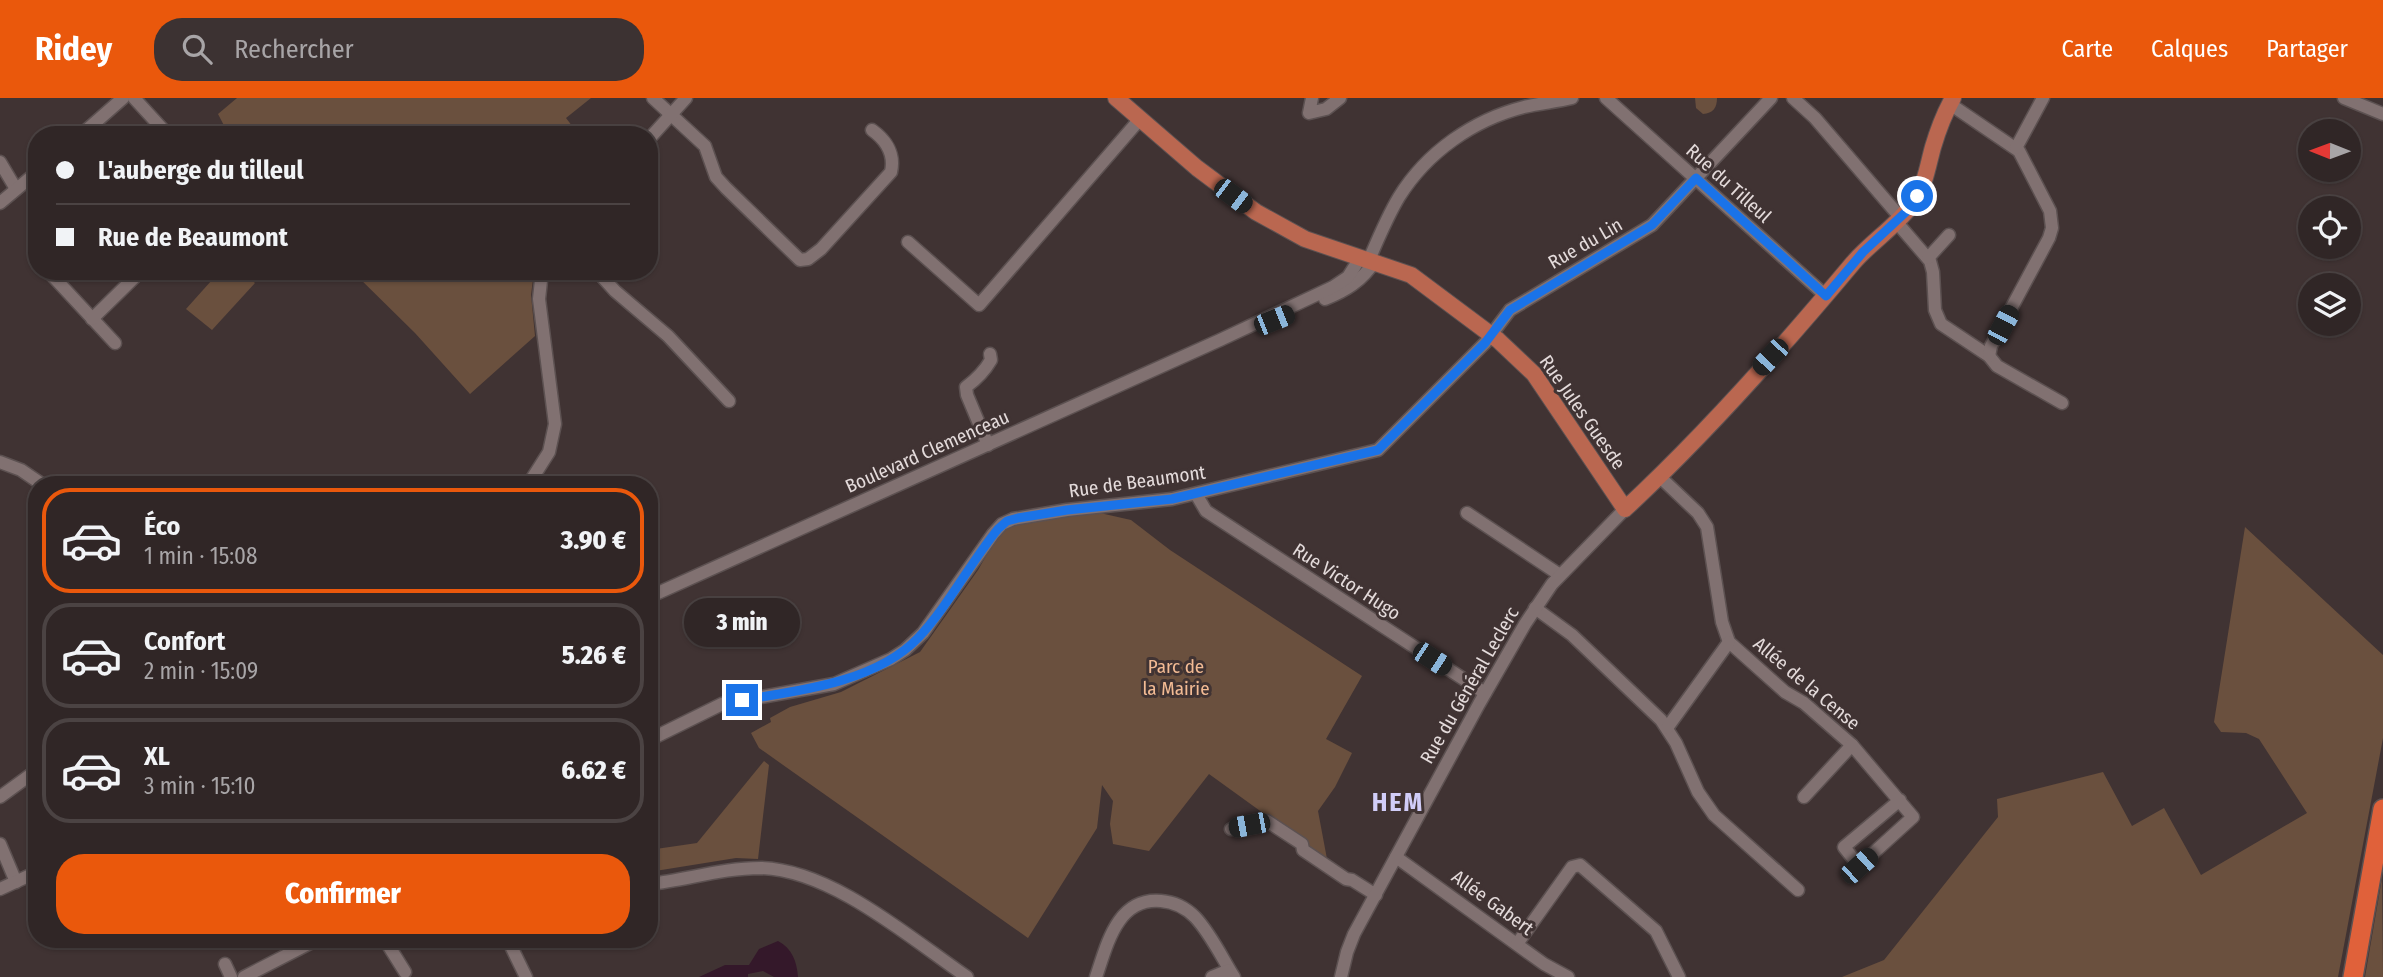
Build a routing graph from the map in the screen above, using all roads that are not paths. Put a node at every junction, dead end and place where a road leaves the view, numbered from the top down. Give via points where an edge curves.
1 (123, 98) edge
2 (134, 98) edge
3 (653, 98) edge
4 (686, 98) edge
5 (1116, 98) edge
6 (1312, 98) edge
7 (1340, 98) edge
8 (1572, 98) edge
9 (1606, 98) edge
10 (1772, 98) edge
11 (1793, 98) edge
12 (2043, 98) edge
13 (2344, 98) edge
14 (1539, 101) edge
15 (1951, 101) edge
16 (671, 114) junction
17 (2383, 114) edge
18 (1140, 119) junction
19 (90, 126) edge
20 (160, 126) edge
21 (658, 129) edge
22 (872, 130) dead end
23 (2016, 148) junction
24 (0, 162) edge
25 (1696, 178) junction
26 (28, 179) edge
27 (16, 189) junction
28 (0, 203) edge
29 (1900, 217) junction
30 (1949, 235) dead end
31 (908, 242) dead end
32 (1928, 258) junction
33 (1367, 260) junction
34 (56, 280) edge
35 (132, 280) edge
36 (541, 280) edge
37 (605, 280) edge
38 (1826, 296) junction
39 (92, 319) junction
40 (1491, 335) junction
41 (115, 343) dead end
42 (990, 354) dead end
43 (1989, 356) junction
44 (729, 401) dead end
45 (2062, 403) dead end
46 (988, 445) junction
47 (0, 462) edge
48 (30, 476) edge
49 (534, 476) edge
50 (1659, 477) junction
51 (1196, 494) junction
52 (1625, 509) junction
53 (1467, 513) dead end
54 (1560, 575) junction
55 (658, 593) edge
56 (1535, 608) junction
57 (1729, 642) junction
58 (1485, 693) junction
59 (1667, 728) junction
60 (658, 735) edge
61 (1852, 745) junction
62 (28, 777) edge
63 (0, 797) edge
64 (1804, 797) dead end
65 (1900, 800) junction
66 (2383, 809) edge
67 (1231, 829) dead end
68 (0, 844) edge
69 (1396, 857) junction
70 (28, 877) edge
71 (16, 882) junction
72 (658, 882) edge
73 (0, 889) edge
74 (1798, 890) dead end
75 (1376, 895) junction
76 (1517, 944) junction
77 (300, 948) edge
78 (390, 948) edge
79 (511, 948) edge
80 (225, 964) dead end
81 (405, 972) dead end
82 (1232, 974) edge
83 (522, 975) edge
84 (1099, 976) edge
85 (231, 977) edge
86 (244, 977) edge
87 (966, 977) edge
88 (1212, 977) edge
89 (1341, 977) edge
90 (1568, 977) edge
91 (1679, 977) edge
92 (2353, 977) edge

1 - 19 street
2 - 20 street
3 - 16 street
4 - 16 street
5 - 18 main road, Rue Jules Guesde
6 - 7 street via 1309,113 1326,109
8 - 14 street, Boulevard Clemenceau
9 - 25 street, Rue du Tilleul
10 - 25 street, Rue du Lin
11 - 29 street
12 - 23 street
13 - 17 street
14 - 33 street, Boulevard Clemenceau via 1484,122 1437,153 1399,196
15 - 23 street
15 - 29 main road via 1917,196
16 - 21 street
16 - 22 street via 705,146 716,177 800,260 821,249 891,172 892,156 884,139
18 - 31 street via 979,305
18 - 33 main road, Rue Jules Guesde via 1256,212 1294,235
23 - 43 street via 2047,206 2052,228
24 - 27 street
25 - 38 street, Rue du Tilleul
25 - 40 street, Rue du Lin via 1652,225 1514,306
26 - 27 street
27 - 28 street
29 - 32 street via 1899,225
29 - 38 main road
30 - 32 street
32 - 43 street via 1937,318
33 - 40 main road, Rue Jules Guesde via 1417,278
33 - 46 street, Boulevard Clemenceau via 1365,275 1348,289 1220,340
34 - 39 street
35 - 39 street
36 - 49 street via 555,424 549,452
37 - 44 street via 668,335
38 - 50 main road
39 - 41 street
40 - 51 street, Rue de Beaumont via 1378,450
40 - 52 main road, Rue Jules Guesde via 1534,373
42 - 46 street via 985,370 966,387
43 - 45 street via 1997,366
46 - 55 street, Boulevard Clemenceau
47 - 48 street
50 - 52 main road
50 - 57 street, Allée de la Cense via 1707,527
51 - 58 street, Rue Victor Hugo via 1206,511
51 - 60 street, Rue de Beaumont via 1007,521 923,633 898,654 834,684 715,706
52 - 54 street, Rue du Général Leclerc
53 - 54 street
54 - 56 street, Rue du Général Leclerc
56 - 58 street, Rue du Général Leclerc
56 - 59 street via 1591,653
57 - 59 street
57 - 61 street, Allée de la Cense
58 - 69 street, Rue du Général Leclerc
59 - 74 street via 1714,815
61 - 64 street
61 - 65 street, Allée de la Cense
62 - 63 street
65 - 65 street via 1844,847 1859,866 1913,817
66 - 92 highway
67 - 75 street via 1267,821 1346,880
68 - 71 street
69 - 75 street, Rue du Général Leclerc
69 - 76 street, Allée Gabert
70 - 71 street
71 - 73 street
72 - 87 street via 726,870 795,874 844,894
75 - 89 street, Rue du Général Leclerc via 1350,944
76 - 90 street, Allée Gabert
76 - 91 street via 1572,867 1580,864 1653,927
77 - 86 street
78 - 81 street
79 - 83 street
80 - 85 street
82 - 84 street via 1194,916 1177,905 1155,901 1122,916 1111,932
82 - 88 street

